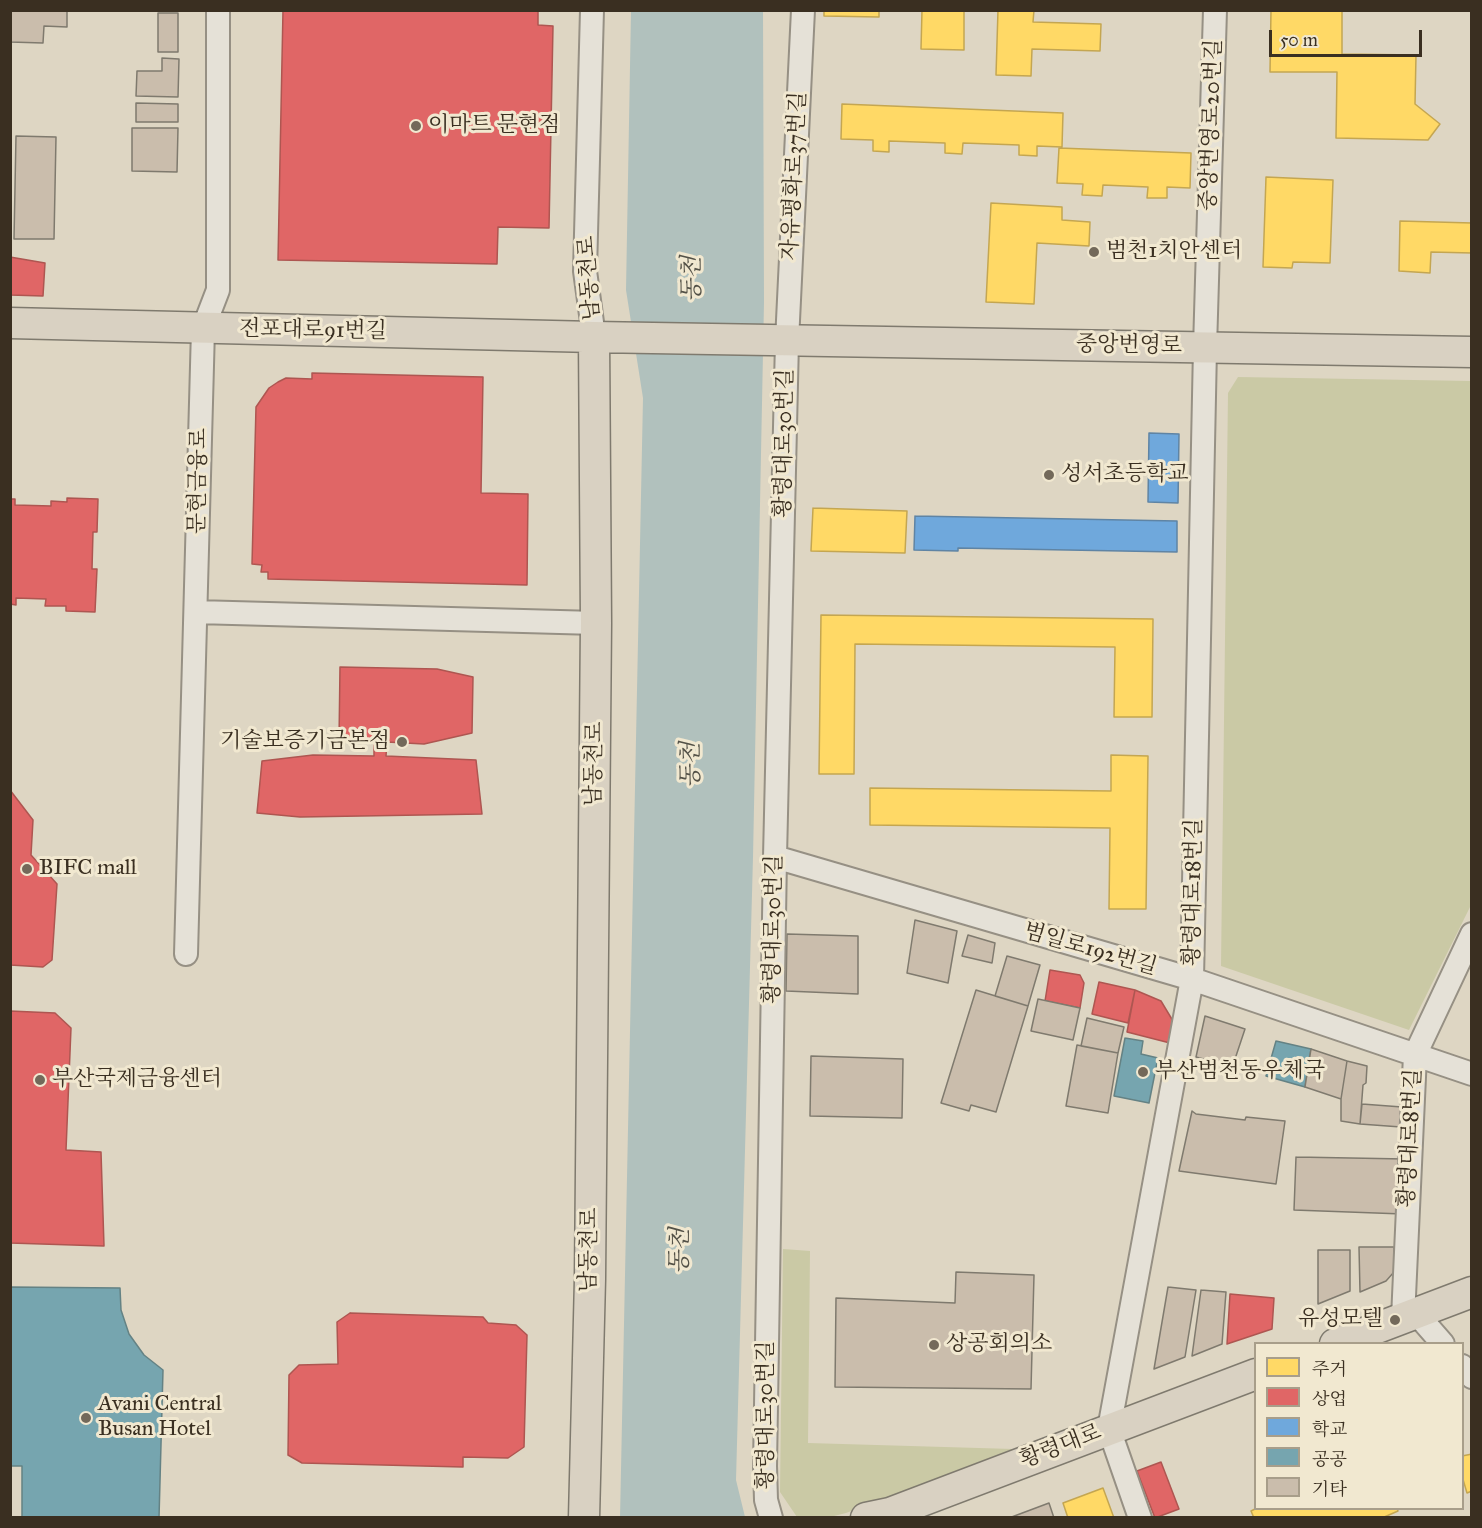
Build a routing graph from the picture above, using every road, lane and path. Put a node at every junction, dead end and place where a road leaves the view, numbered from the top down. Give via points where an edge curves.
1 (218, 10) edge
2 (592, 10) edge
3 (803, 10) edge
4 (1215, 10) edge
5 (10, 323) edge
6 (203, 329) junction
7 (605, 338) junction
8 (787, 341) junction
9 (1205, 348) junction
10 (1472, 352) edge
11 (196, 612) junction
12 (596, 623) junction
13 (775, 857) junction
14 (1472, 934) edge
15 (186, 954) dead end
16 (1192, 980) junction
17 (1415, 1055) junction
18 (1472, 1074) edge
19 (1472, 1292) edge
20 (1409, 1316) junction
21 (1340, 1342) edge
22 (1441, 1342) edge
23 (1254, 1375) edge
24 (1109, 1429) junction
25 (883, 1516) edge
26 (584, 1518) edge
27 (771, 1518) edge
28 (1140, 1518) edge

1 - 6 street, 문현금융로 via 218,290
2 - 7 street, 남동천로 via 585,271
3 - 8 street, 자유평화로37번길
4 - 9 street, 중앙번영로20번길
5 - 6 main road, 전포대로91번길
6 - 7 main road, 전포대로91번길
6 - 11 street, 문현금융로
7 - 8 main road, 전포대로91번길
7 - 12 main road, 남동천로
8 - 9 main road, 중앙번영로
8 - 13 street, 황령대로30번길
9 - 10 main road, 중앙번영로
9 - 16 street, 황령대로18번길
11 - 12 street
11 - 15 street, 문현금융로
12 - 26 main road, 남동천로
13 - 16 street, 범일로192번길
13 - 27 street, 황령대로30번길 via 765,1466
14 - 17 street, 황령대로8번길
16 - 17 street, 범일로192번길
16 - 24 street, 황령대로18번길
17 - 18 street, 범일로192번길
17 - 20 street, 황령대로8번길
19 - 20 main road
20 - 21 main road
20 - 22 street
23 - 24 main road, 황령대로
24 - 25 main road, 황령대로
24 - 28 street

